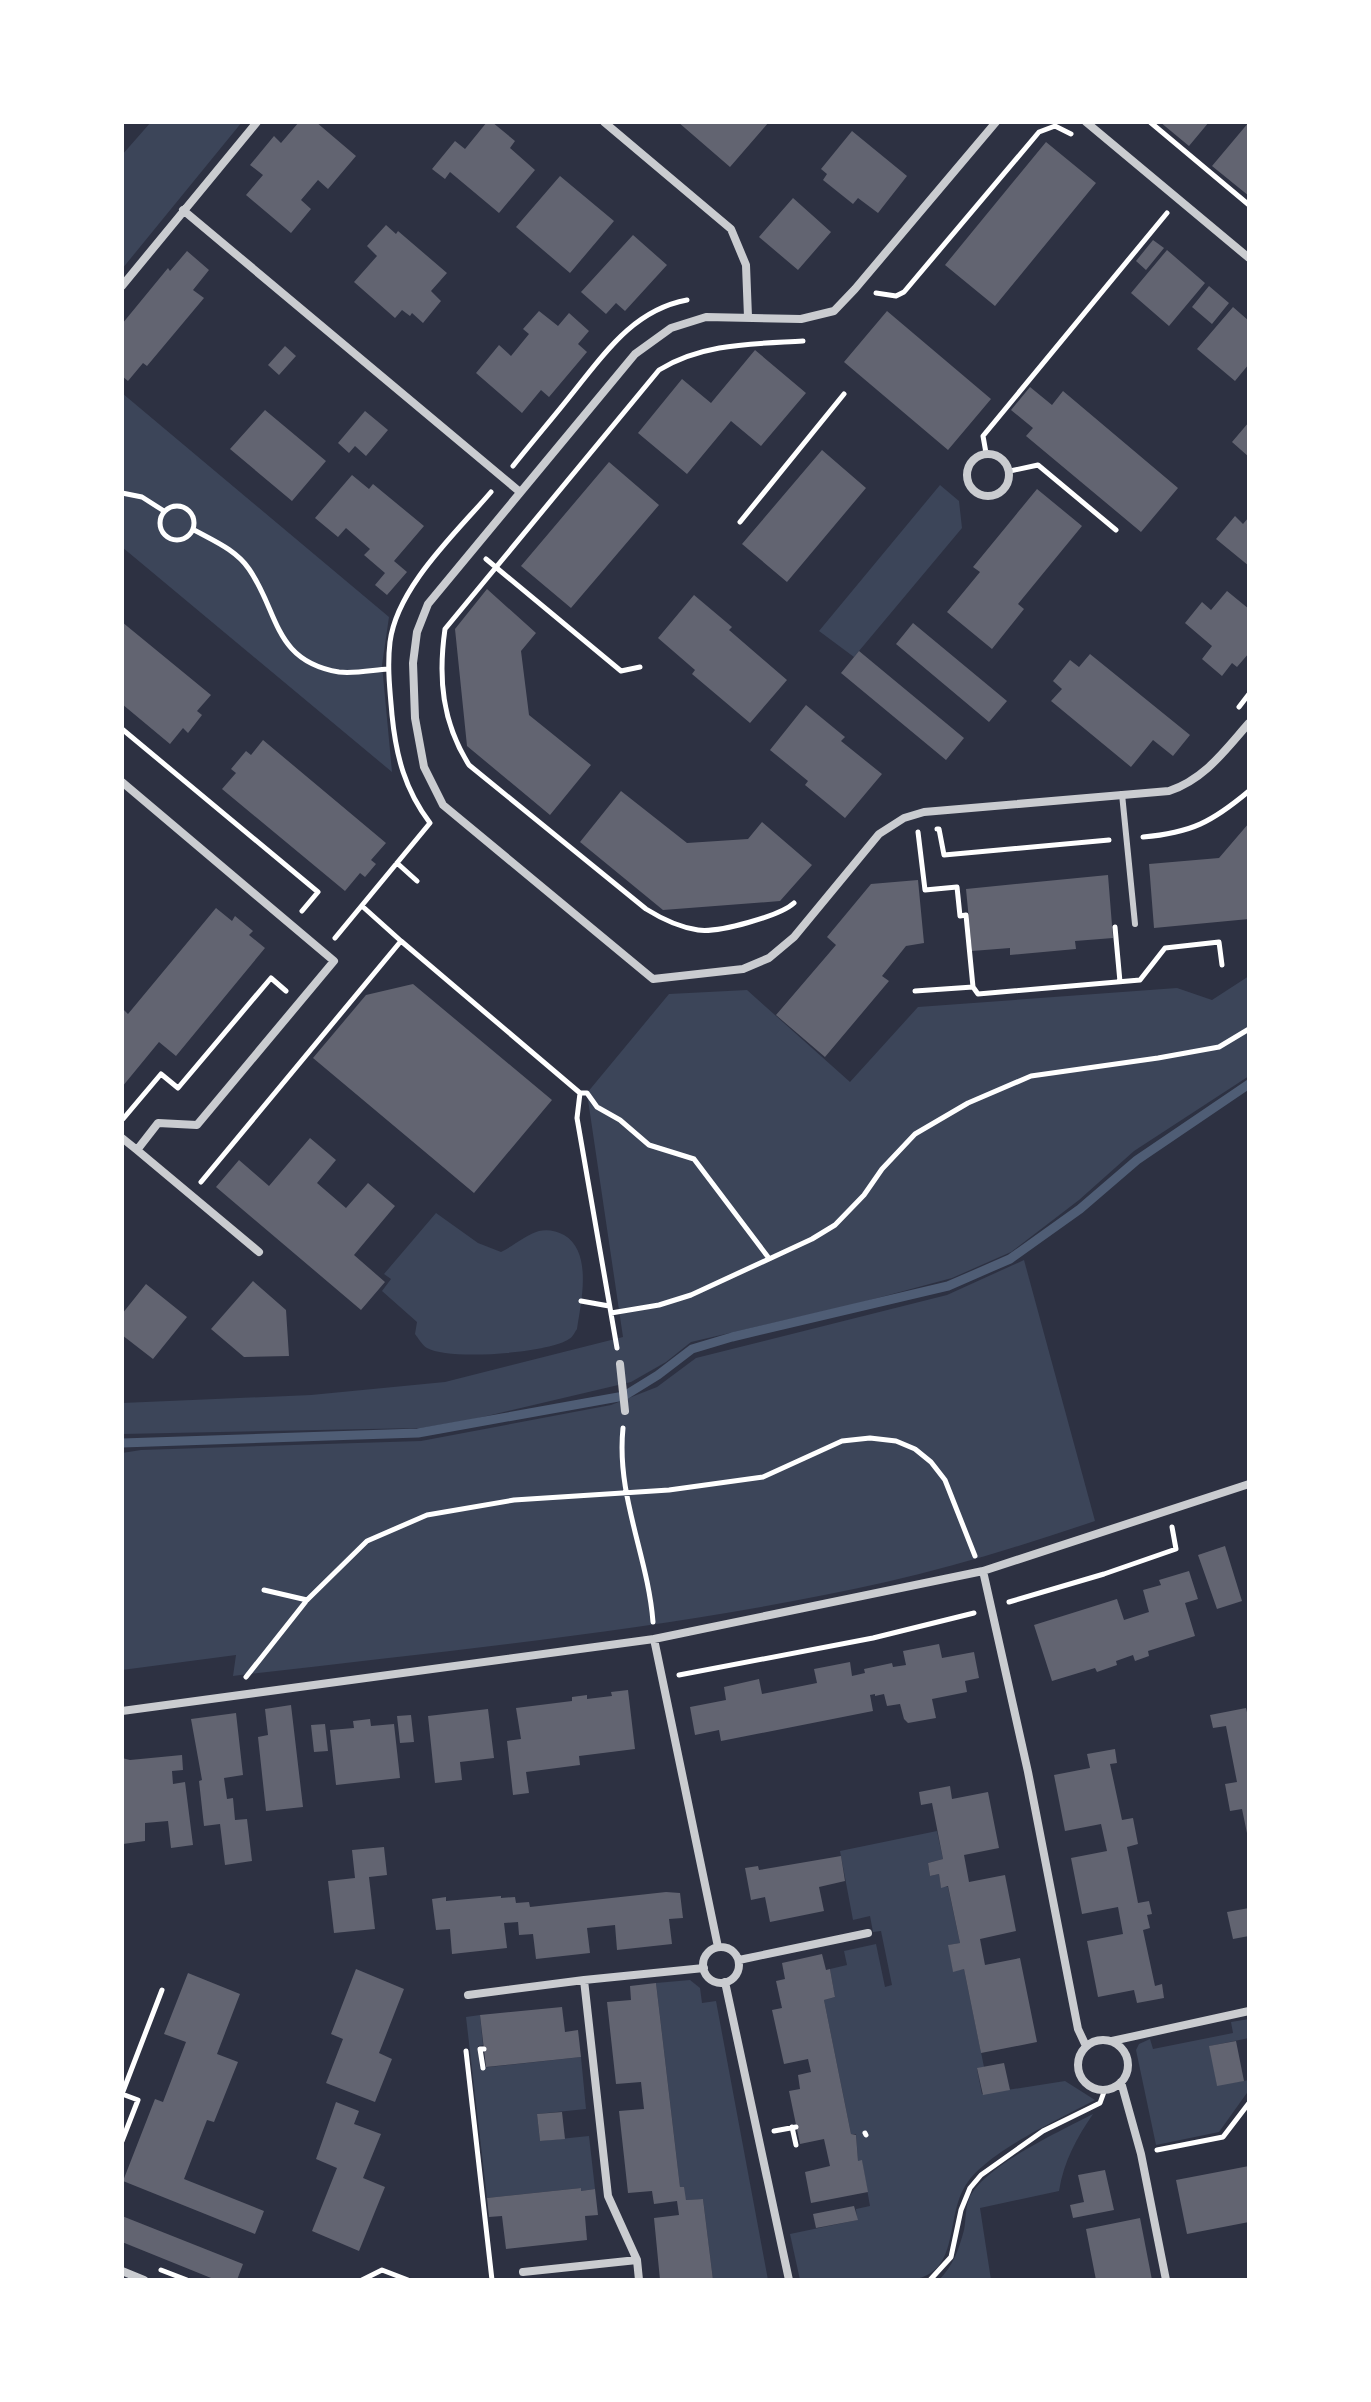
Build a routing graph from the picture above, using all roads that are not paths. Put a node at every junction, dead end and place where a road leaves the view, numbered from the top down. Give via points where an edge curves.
1 (257, 122) edge
2 (604, 122) edge
3 (996, 122) edge
4 (1086, 122) edge
5 (183, 210) junction
6 (1249, 258) edge
7 (122, 286) edge
8 (748, 317) junction
9 (986, 453) joint
10 (520, 492) junction
11 (1249, 723) edge
12 (122, 782) edge
13 (1122, 794) junction
14 (1135, 924) dead end
15 (122, 1138) edge
16 (137, 1150) junction
17 (259, 1252) dead end
18 (620, 1364) road end
19 (625, 1411) road end
20 (1249, 1484) edge
21 (983, 1571) junction
22 (654, 1639) junction
23 (122, 1711) edge
24 (868, 1933) dead end
25 (718, 1947) junction
26 (739, 1960) junction
27 (704, 1968) junction
28 (584, 1980) junction
29 (725, 1982) junction
30 (468, 1995) dead end
31 (1249, 2011) edge
32 (1112, 2041) junction
33 (1086, 2046) junction
34 (1121, 2082) junction
35 (637, 2260) junction
36 (122, 2271) edge
37 (523, 2272) dead end
38 (144, 2280) edge
39 (639, 2280) edge
40 (789, 2280) edge
41 (1166, 2280) edge

1 - 5 street
2 - 8 street via 731,229 746,265
3 - 8 street via 834,311 801,319
4 - 6 street
5 - 7 street
5 - 10 street
8 - 10 street via 706,317 671,328 635,354
9 - 9 street via 1003,459 1010,471 1000,494 987,497 974,492 966,480 969,465
10 - 13 street via 428,604 417,632 415,718 424,767 443,805 653,979 743,969 769,958 794,937 879,834 904,818
11 - 13 street via 1202,775 1185,786
12 - 16 street via 334,961 197,1125 158,1123
13 - 14 lane
15 - 16 street
16 - 17 street
18 - 19 street
20 - 21 street
21 - 22 street
21 - 33 street via 1078,2029
22 - 23 street
22 - 25 street
24 - 26 street
25 - 26 street via 731,1950
25 - 27 street via 705,1957
26 - 29 street via 735,1975
27 - 28 street
27 - 29 street via 712,1979
28 - 30 street
28 - 35 street via 608,2196
29 - 40 street
31 - 32 street
32 - 33 street
32 - 34 street via 1126,2055
33 - 34 street via 1077,2065 1086,2084 1105,2090
34 - 41 street
35 - 37 street
35 - 39 street
36 - 38 street

